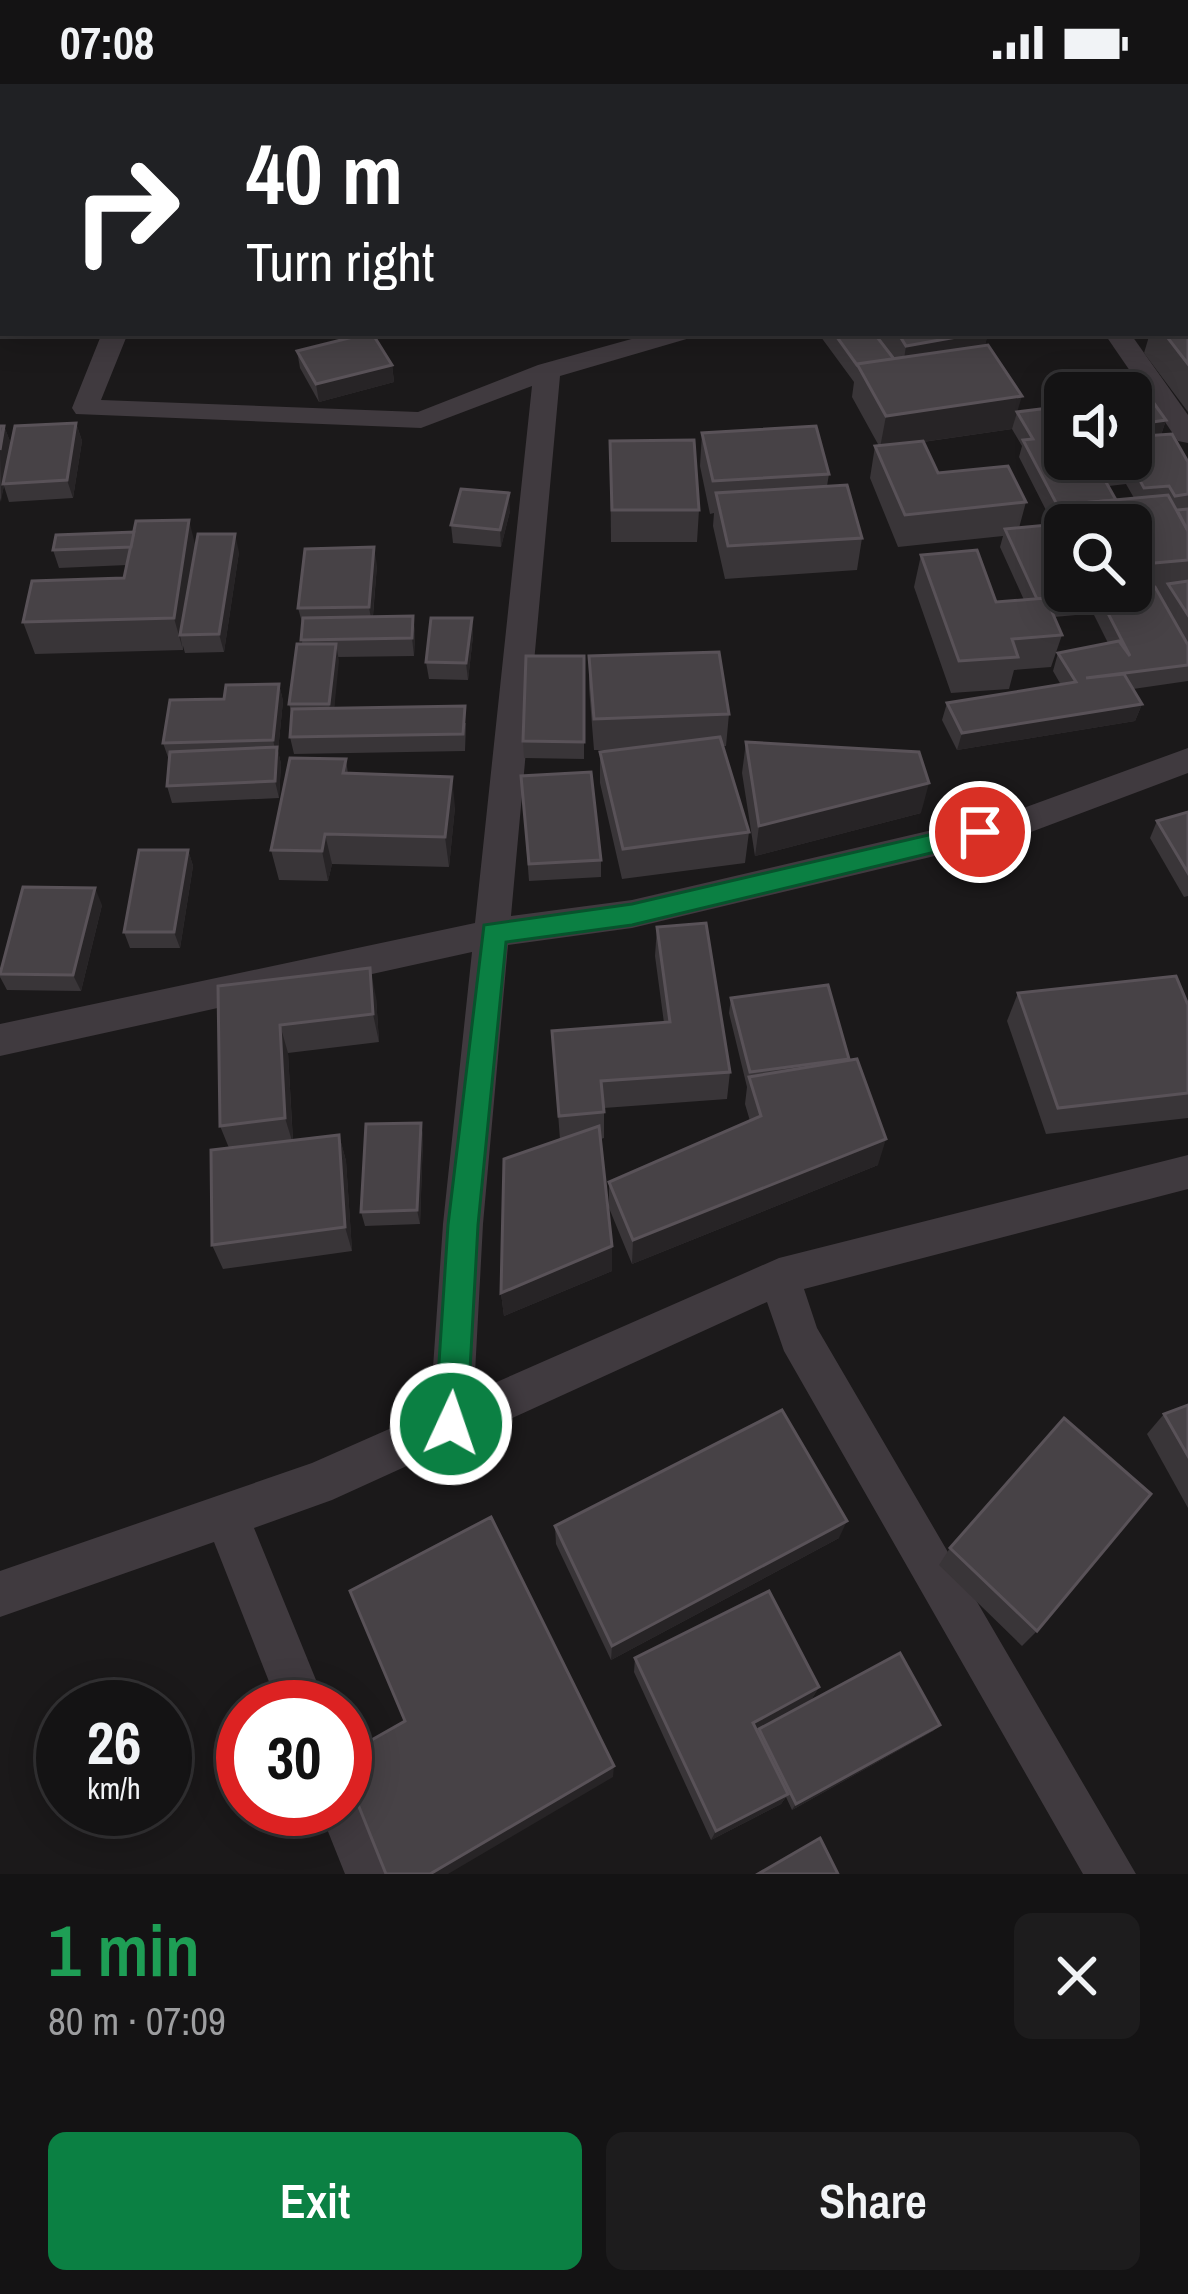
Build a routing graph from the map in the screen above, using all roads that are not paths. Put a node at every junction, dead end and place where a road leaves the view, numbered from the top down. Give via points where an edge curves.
1 (114, 336) edge
2 (670, 336) edge
3 (1119, 336) edge
4 (547, 371) junction
5 (1188, 435) edge
6 (1188, 760) edge
7 (493, 933) junction
8 (0, 1040) edge
9 (1188, 1172) edge
10 (779, 1277) junction
11 (451, 1424) junction
12 (226, 1515) junction
13 (0, 1594) edge
14 (292, 1680) edge
15 (355, 1836) edge
16 (370, 1874) edge
17 (1111, 1874) edge

1 - 4 street via 85,408 421,420
2 - 4 street
3 - 5 street
4 - 7 street
6 - 7 street via 1023,822 632,914
7 - 8 street
7 - 11 street
9 - 10 street
10 - 11 street
10 - 17 street via 800,1336
11 - 12 street
12 - 13 street
12 - 14 street
15 - 16 street

